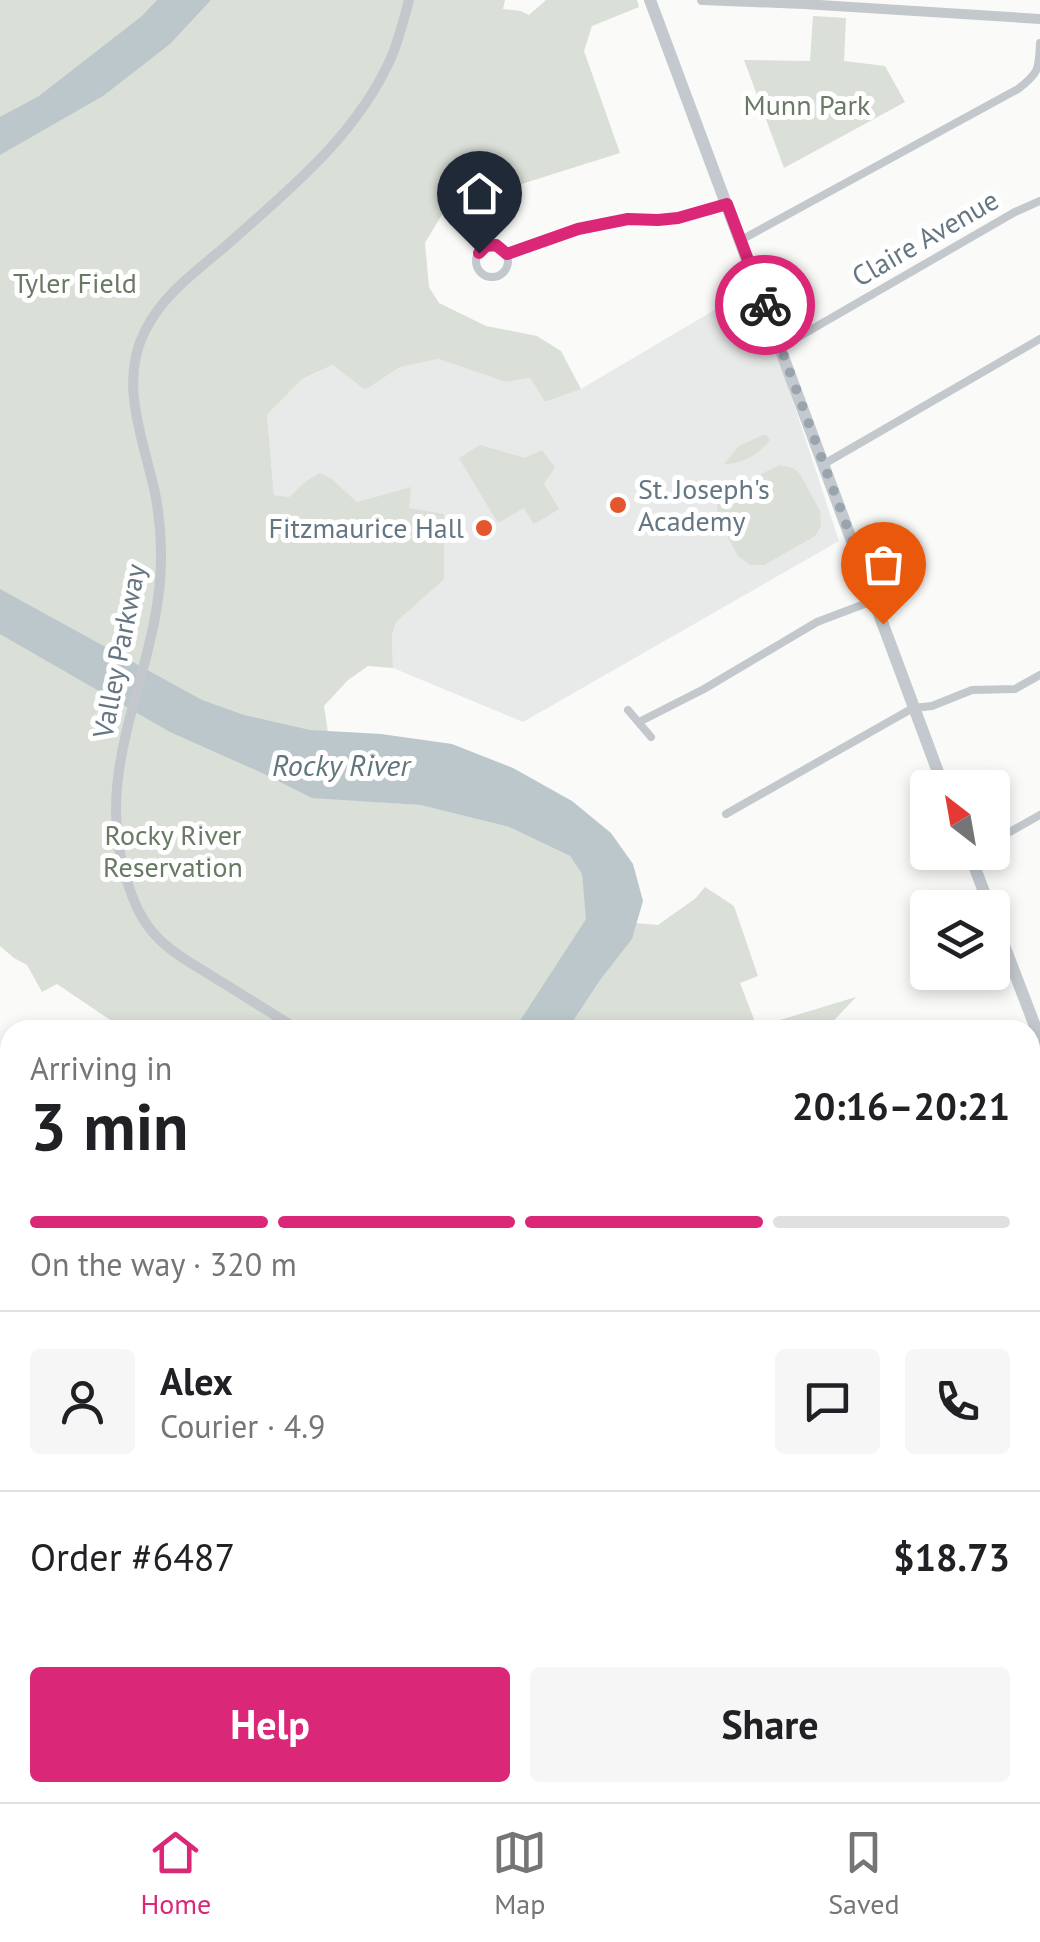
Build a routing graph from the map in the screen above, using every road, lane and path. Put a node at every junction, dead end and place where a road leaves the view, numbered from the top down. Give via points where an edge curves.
1 (409, 0) edge
2 (650, 0) edge
3 (704, 0) edge
4 (804, 2) edge
5 (918, 6) edge
6 (1040, 20) edge
7 (1040, 43) edge
8 (1040, 201) edge
9 (727, 204) junction
10 (741, 240) junction
11 (507, 254) junction
12 (1040, 339) edge
13 (781, 347) junction
14 (824, 464) junction
15 (875, 600) junction
16 (1040, 675) edge
17 (912, 708) junction
18 (628, 710) dead end
19 (639, 722) junction
20 (651, 737) dead end
21 (937, 770) edge
22 (726, 814) dead end
23 (1040, 815) edge
24 (1010, 832) edge
25 (1010, 961) edge
26 (283, 1020) edge
27 (1033, 1020) edge

1 - 26 street, Valley Parkway via 393,54 362,110 310,172 157,310 132,378 162,557 151,638 116,780 123,870 144,923 163,943
2 - 9 main road
3 - 4 street
4 - 5 street
5 - 6 street
7 - 10 street via 1039,68 1018,90
8 - 13 street, Claire Avenue
9 - 10 main road
9 - 11 street via 678,218 578,229
10 - 13 main road
11 - 11 street via 486,246 478,268 501,274
12 - 14 street
13 - 14 main road
14 - 15 main road
15 - 17 main road
15 - 19 street via 817,622
16 - 17 street via 1015,690 972,690
17 - 21 main road
17 - 22 street
18 - 19 street
19 - 20 street
23 - 24 street
25 - 27 main road

